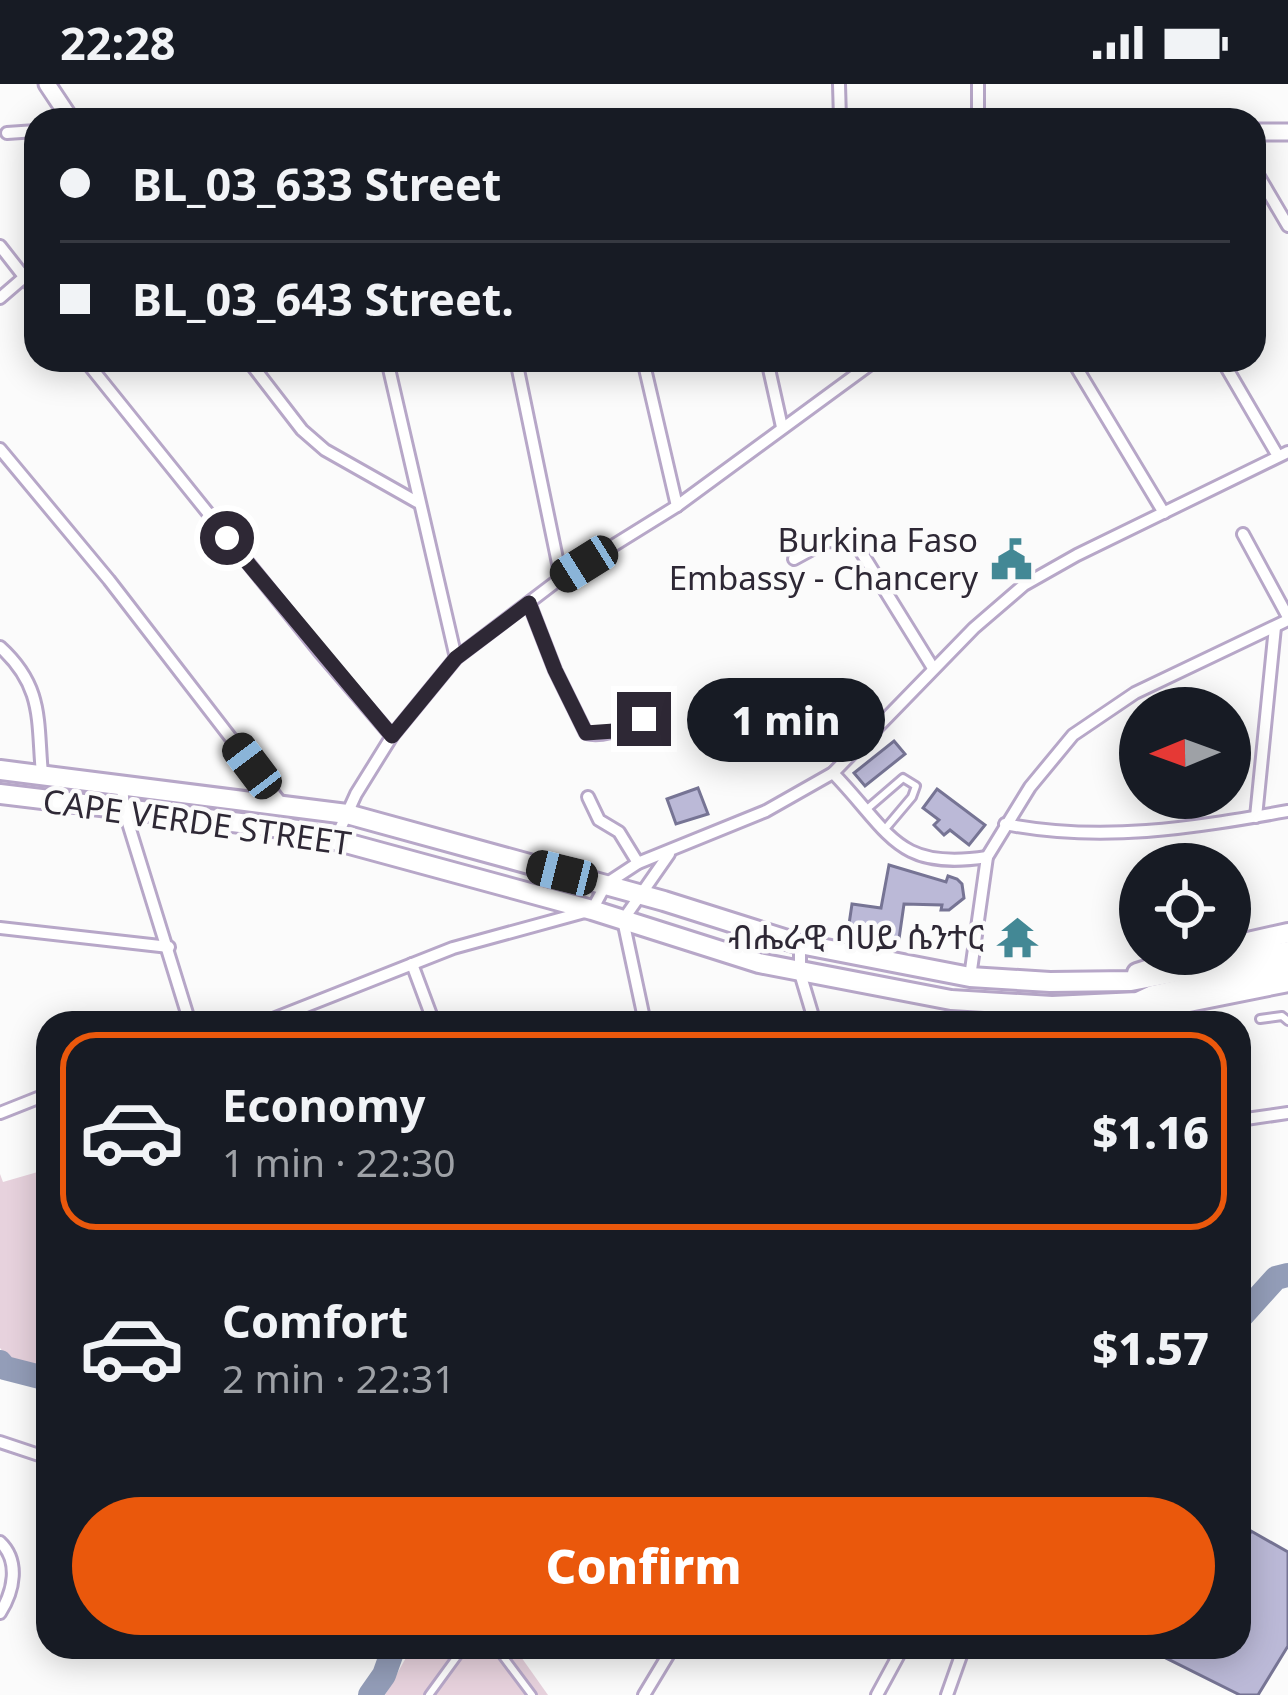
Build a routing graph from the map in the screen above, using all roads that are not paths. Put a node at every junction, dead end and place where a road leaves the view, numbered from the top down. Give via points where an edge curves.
1 (24, 132) edge
2 (7, 133) dead end
3 (1266, 188) edge
4 (1288, 226) edge
5 (0, 246) edge
6 (24, 275) edge
7 (24, 277) edge
8 (0, 298) edge
9 (95, 372) edge
10 (257, 372) edge
11 (390, 372) edge
12 (518, 372) edge
13 (647, 372) edge
14 (770, 372) edge
15 (859, 372) edge
16 (1079, 372) edge
17 (1230, 372) edge
18 (782, 427) junction
19 (0, 448) edge
20 (1283, 454) edge
21 (417, 502) junction
22 (677, 506) junction
23 (1164, 513) junction
24 (1243, 534) dead end
25 (794, 559) dead end
26 (561, 578) junction
27 (529, 603) junction
28 (1288, 619) edge
29 (1275, 627) junction
30 (0, 647) edge
31 (456, 658) junction
32 (933, 668) junction
33 (644, 719) dead end
34 (392, 736) junction
35 (0, 770) edge
36 (833, 773) junction
37 (42, 775) junction
38 (122, 783) junction
39 (0, 794) edge
40 (588, 796) dead end
41 (281, 803) junction
42 (867, 809) junction
43 (124, 810) junction
44 (1288, 811) edge
45 (346, 814) junction
46 (1256, 817) junction
47 (1005, 824) junction
48 (885, 829) junction
49 (336, 838) junction
50 (669, 854) junction
51 (987, 857) junction
52 (638, 863) junction
53 (606, 884) junction
54 (639, 893) junction
55 (592, 910) junction
56 (623, 920) junction
57 (0, 928) edge
58 (1288, 933) edge
59 (1251, 941) edge
60 (800, 944) junction
61 (169, 947) junction
62 (1288, 951) edge
63 (1251, 955) edge
64 (412, 964) junction
65 (1288, 966) edge
66 (800, 973) junction
67 (1132, 975) edge
68 (970, 976) junction
69 (1288, 982) edge
70 (1138, 1002) junction
71 (187, 1011) edge
72 (293, 1011) edge
73 (430, 1011) edge
74 (642, 1011) edge
75 (811, 1011) edge
76 (1260, 1019) dead end
77 (1288, 1021) edge
78 (36, 1099) edge
79 (0, 1113) edge
80 (1288, 1113) edge
81 (1251, 1118) edge
82 (0, 1442) edge
83 (36, 1454) edge
84 (0, 1542) edge
85 (0, 1613) edge
86 (455, 1659) edge
87 (505, 1659) edge
88 (666, 1659) edge
89 (896, 1659) edge
90 (960, 1659) edge
91 (428, 1695) edge
92 (532, 1695) edge
93 (644, 1695) edge
94 (877, 1695) edge
95 (947, 1695) edge

1 - 2 street
3 - 4 street
5 - 6 street
7 - 8 street
9 - 34 street
10 - 21 street via 325,450
11 - 21 street
12 - 26 street
13 - 22 street
14 - 18 street
15 - 18 street
16 - 23 street
17 - 20 street
18 - 22 street
19 - 41 street
20 - 23 street
21 - 31 street
22 - 26 street
23 - 32 street via 1024,585
24 - 28 street
25 - 32 street via 826,541 854,542
26 - 27 street
27 - 31 street
27 - 33 street via 586,733
28 - 29 street
29 - 46 street
29 - 47 street via 1109,707 1060,749
30 - 37 street via 35,694
31 - 34 street
32 - 36 street
34 - 45 street
35 - 37 main road, CAPE VERDE STREET
36 - 42 street
36 - 50 street
37 - 38 main road, CAPE VERDE STREET
38 - 41 main road, CAPE VERDE STREET
38 - 43 street
39 - 43 main road, CAPE VERDE STREET
40 - 52 street
41 - 45 main road, CAPE VERDE STREET
42 - 48 street
42 - 48 lane via 903,778 916,786
43 - 49 main road, CAPE VERDE STREET
43 - 61 street
44 - 46 street
45 - 49 street
45 - 53 main road, CAPE VERDE STREET
46 - 47 street via 1111,835
47 - 51 street
48 - 51 street via 926,859
49 - 55 main road, CAPE VERDE STREET
50 - 52 street
50 - 54 street
51 - 68 street
52 - 53 street
53 - 54 main road, CAPE VERDE STREET
53 - 55 street
54 - 56 street
54 - 60 main road, CAPE VERDE STREET
55 - 56 main road, CAPE VERDE STREET
55 - 64 street
56 - 66 main road, CAPE VERDE STREET
56 - 74 street
57 - 61 street
58 - 59 main road
60 - 66 street
60 - 68 main road, CAPE VERDE STREET
61 - 71 street
62 - 63 main road
64 - 72 street
64 - 73 street
65 - 70 main road, CAPE VERDE STREET
66 - 70 main road, CAPE VERDE STREET via 991,1004
66 - 75 street
67 - 68 main road, CAPE VERDE STREET
69 - 70 main road via 1174,1005
76 - 77 lane
78 - 79 street
80 - 81 street
82 - 83 street
84 - 85 street via 14,1570
86 - 91 lane
87 - 92 lane
88 - 93 street
89 - 94 street
90 - 95 street

